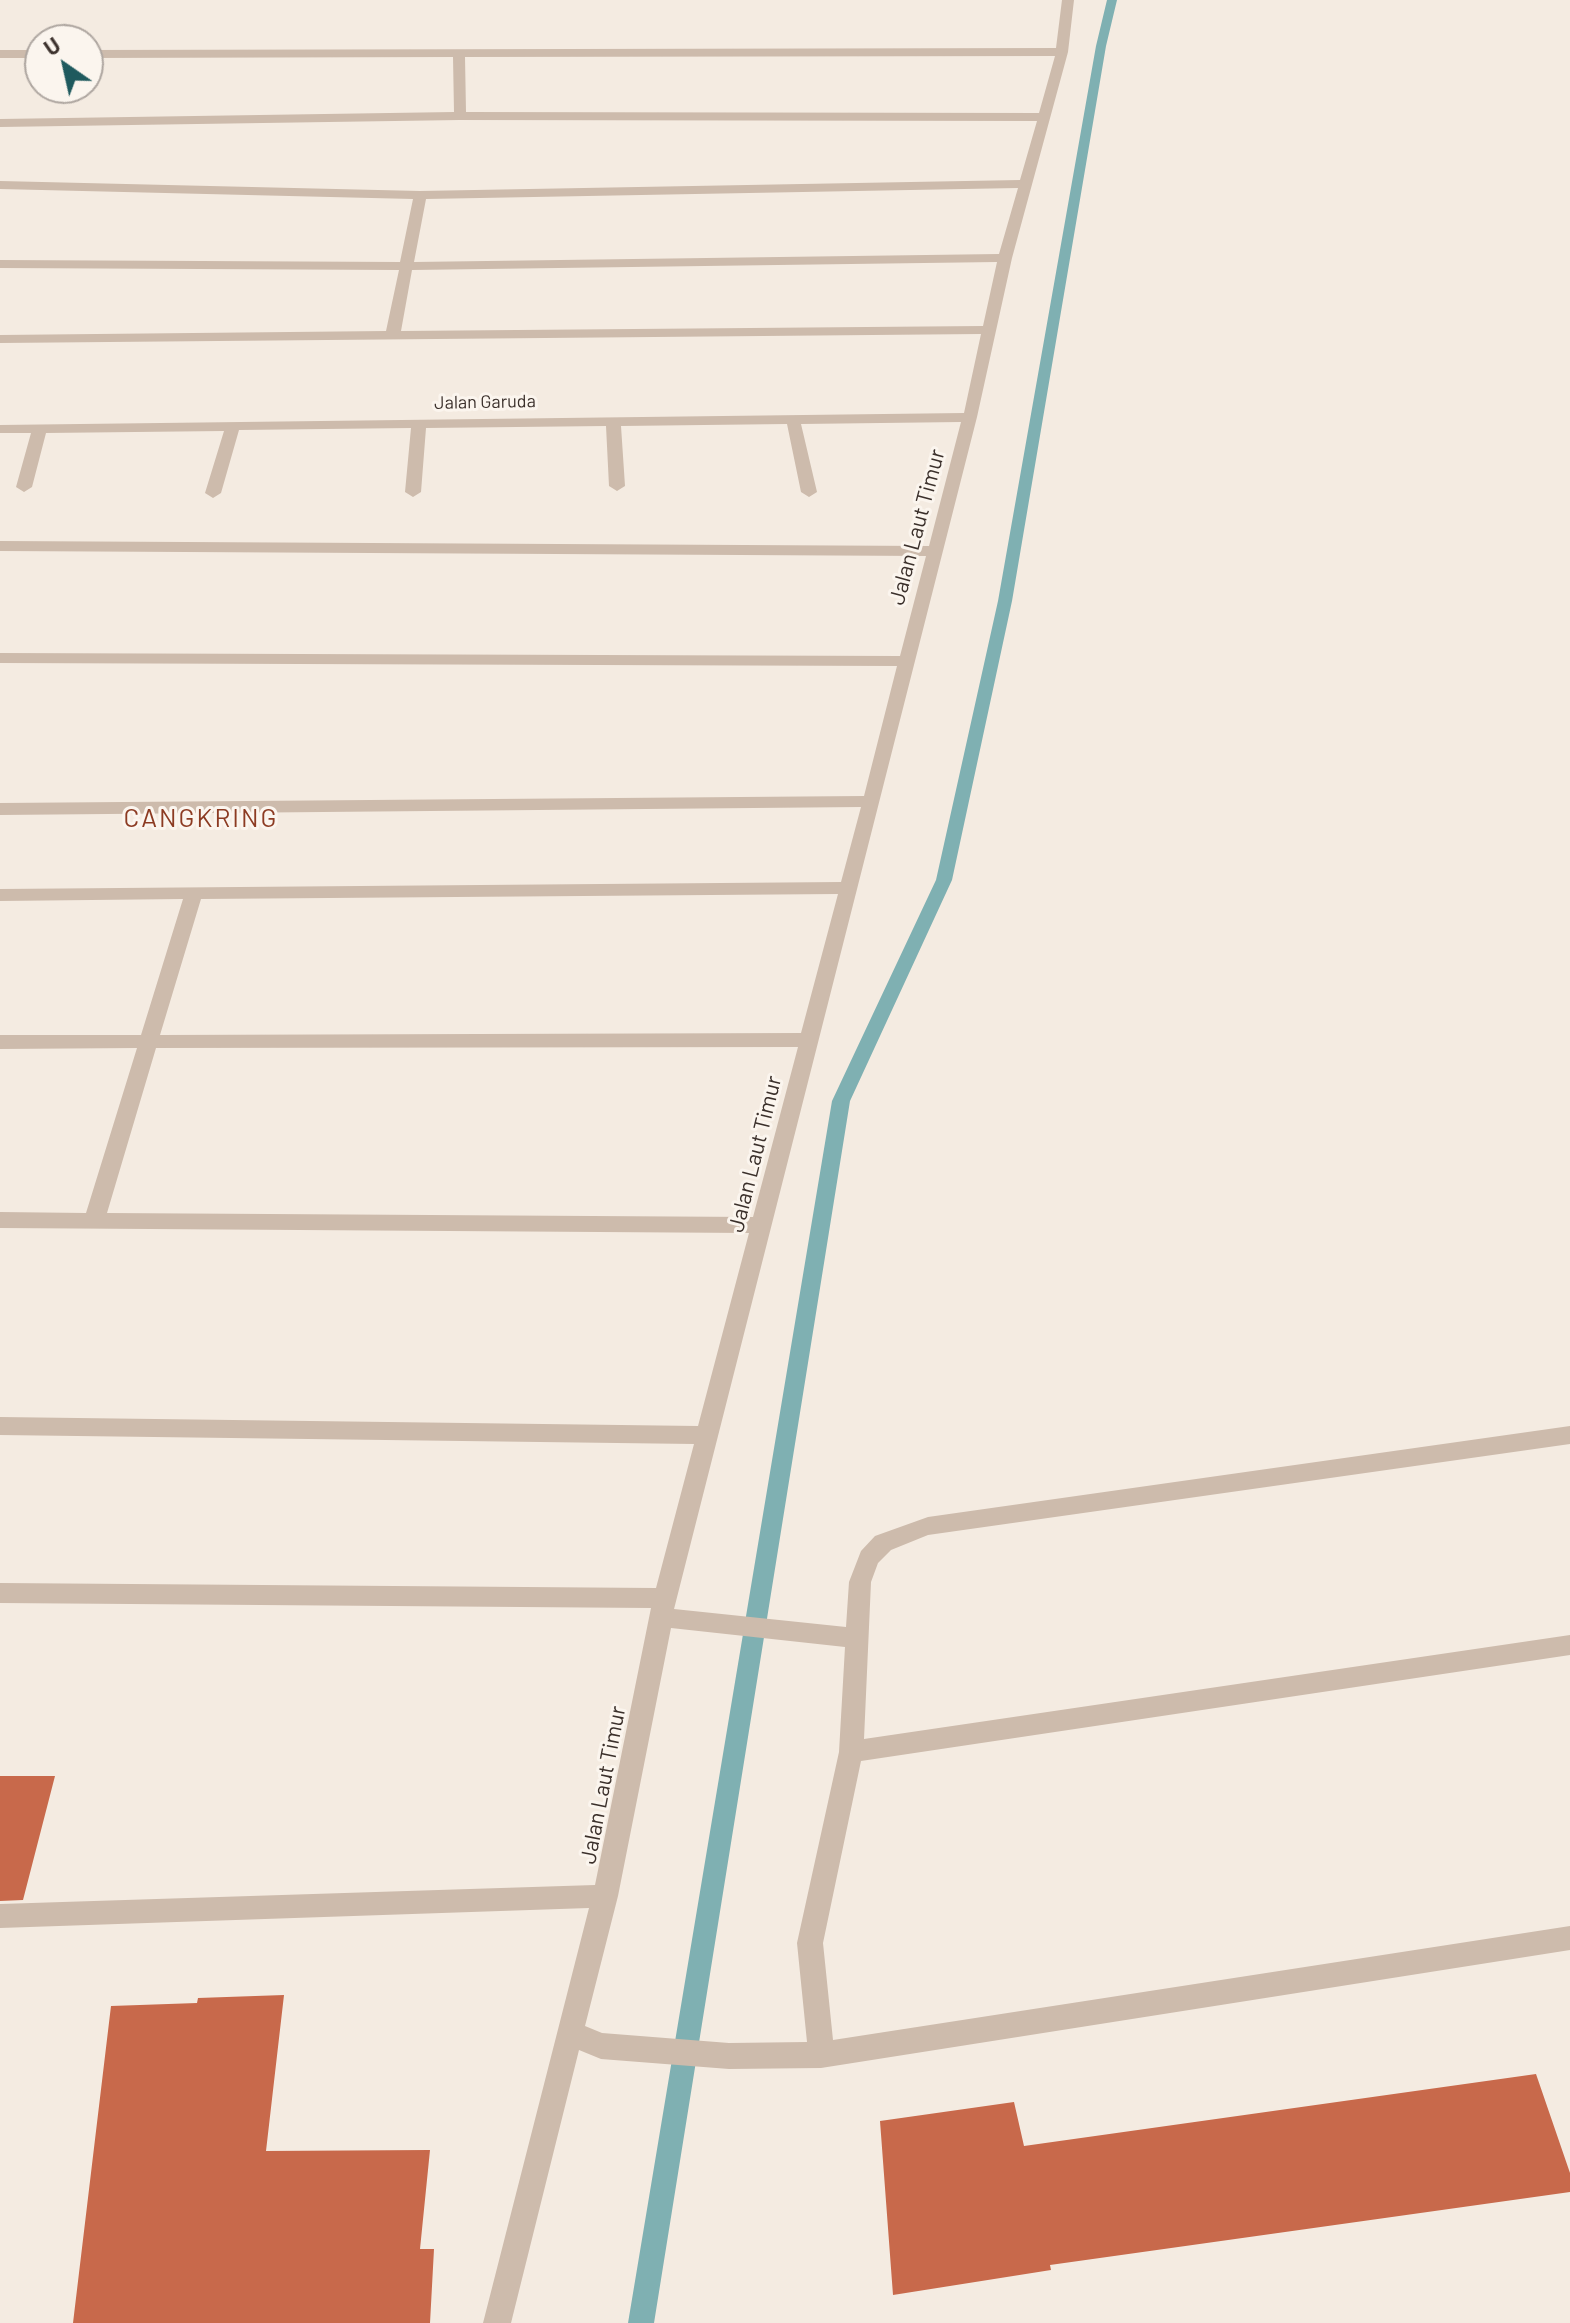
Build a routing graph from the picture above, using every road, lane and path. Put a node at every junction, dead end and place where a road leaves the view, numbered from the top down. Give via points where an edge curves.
1 (1068, 0) edge
2 (1062, 52) junction
3 (0, 54) edge
4 (24, 54) edge
5 (104, 54) edge
6 (459, 54) junction
7 (460, 116) junction
8 (1042, 117) junction
9 (0, 123) edge
10 (1026, 184) junction
11 (0, 185) edge
12 (420, 195) junction
13 (1005, 258) junction
14 (0, 264) edge
15 (409, 266) junction
16 (987, 330) junction
17 (393, 334) junction
18 (0, 339) edge
19 (970, 417) junction
20 (793, 419) junction
21 (613, 421) junction
22 (419, 423) junction
23 (233, 426) junction
24 (0, 429) edge
25 (40, 429) junction
26 (617, 486) dead end
27 (24, 487) dead end
28 (413, 492) dead end
29 (809, 492) dead end
30 (213, 493) dead end
31 (0, 546) edge
32 (936, 551) junction
33 (0, 658) edge
34 (907, 661) junction
35 (871, 801) junction
36 (0, 809) edge
37 (848, 888) junction
38 (194, 893) junction
39 (0, 895) edge
40 (809, 1040) junction
41 (148, 1041) junction
42 (0, 1042) edge
43 (0, 1220) edge
44 (94, 1221) junction
45 (761, 1225) junction
46 (0, 1426) edge
47 (707, 1435) junction
48 (1570, 1435) edge
49 (0, 1593) edge
50 (663, 1608) junction
51 (856, 1638) junction
52 (1570, 1645) edge
53 (851, 1752) junction
54 (605, 1896) junction
55 (0, 1916) edge
56 (1570, 1938) edge
57 (571, 2033) junction
58 (821, 2055) junction
59 (497, 2323) edge

1 - 2 street, Jalan Laut Timur
2 - 6 street
2 - 8 street, Jalan Laut Timur
3 - 4 street
5 - 6 street
6 - 7 street
7 - 8 street
7 - 9 street
8 - 10 street, Jalan Laut Timur
10 - 12 street
10 - 13 street, Jalan Laut Timur
11 - 12 street
12 - 15 street
13 - 15 street
13 - 16 street, Jalan Laut Timur
14 - 15 street
15 - 17 street
16 - 17 street
16 - 19 street, Jalan Laut Timur
17 - 18 street
19 - 20 street, Jalan Garuda
19 - 32 street, Jalan Laut Timur
20 - 21 street, Jalan Garuda
20 - 29 street
21 - 22 street, Jalan Garuda
21 - 26 street
22 - 23 street, Jalan Garuda
22 - 28 street
23 - 25 street, Jalan Garuda
23 - 30 street
24 - 25 street, Jalan Garuda
25 - 27 street
31 - 32 street
32 - 34 street, Jalan Laut Timur
33 - 34 street
34 - 35 street, Jalan Laut Timur
35 - 36 street
35 - 37 street, Jalan Laut Timur
37 - 38 street
37 - 40 street, Jalan Laut Timur
38 - 39 street
38 - 41 street
40 - 41 street
40 - 45 street, Jalan Laut Timur
41 - 42 street
41 - 44 street
43 - 44 street
44 - 45 street
45 - 47 street, Jalan Laut Timur
46 - 47 street
47 - 50 street, Jalan Laut Timur
48 - 51 street via 903,1533 869,1558 860,1582
49 - 50 street
50 - 51 street via 699,1622
50 - 54 street, Jalan Laut Timur
51 - 53 street
52 - 53 street
53 - 58 street via 810,1943
54 - 55 street
54 - 57 street, Jalan Laut Timur
56 - 58 street
57 - 58 street via 601,2046 729,2056
57 - 59 street, Jalan Laut Timur

